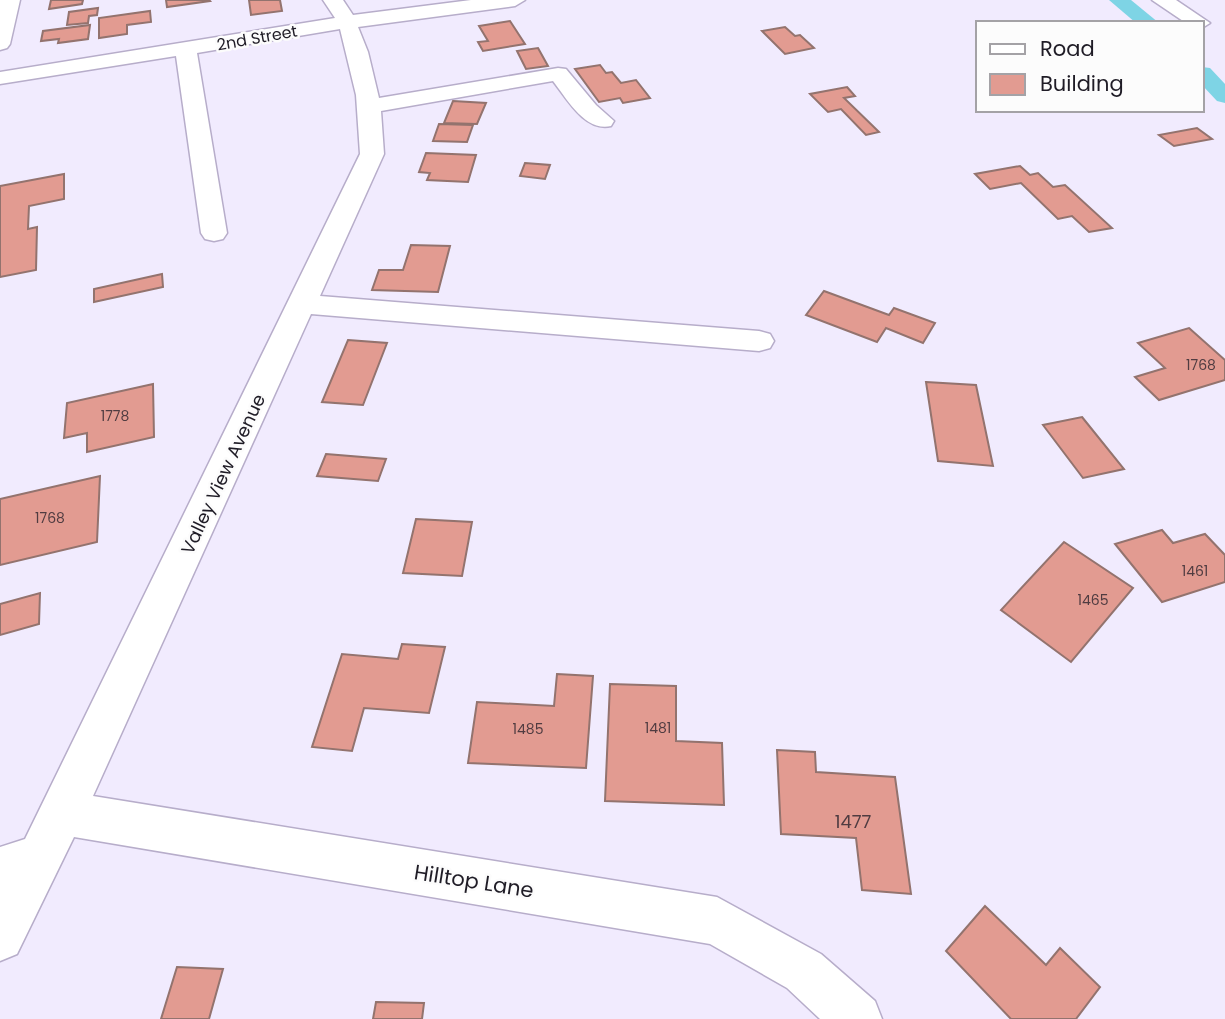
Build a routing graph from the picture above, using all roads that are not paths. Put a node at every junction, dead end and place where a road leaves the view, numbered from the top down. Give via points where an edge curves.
1 (9, 0) edge
2 (515, 0) edge
3 (1162, 0) edge
4 (341, 11) edge
5 (1197, 21) edge
6 (0, 44) edge
7 (186, 50) junction
8 (0, 78) edge
9 (369, 106) junction
10 (603, 121) dead end
11 (214, 233) dead end
12 (303, 304) junction
13 (759, 341) dead end
14 (62, 813) junction
15 (20, 863) edge
16 (0, 937) edge
17 (857, 1019) edge

1 - 6 street
2 - 4 street, 2nd Street
3 - 5 street
4 - 7 street, 2nd Street
4 - 9 street, Valley View Avenue
7 - 8 street, 2nd Street
7 - 11 street
9 - 10 street via 558,74
9 - 12 street, Valley View Avenue via 372,154
12 - 13 street
12 - 14 street, Valley View Avenue
14 - 15 street, Valley View Avenue
14 - 17 street, Hilltop Lane via 717,921 804,971
15 - 16 street, Valley View Avenue

